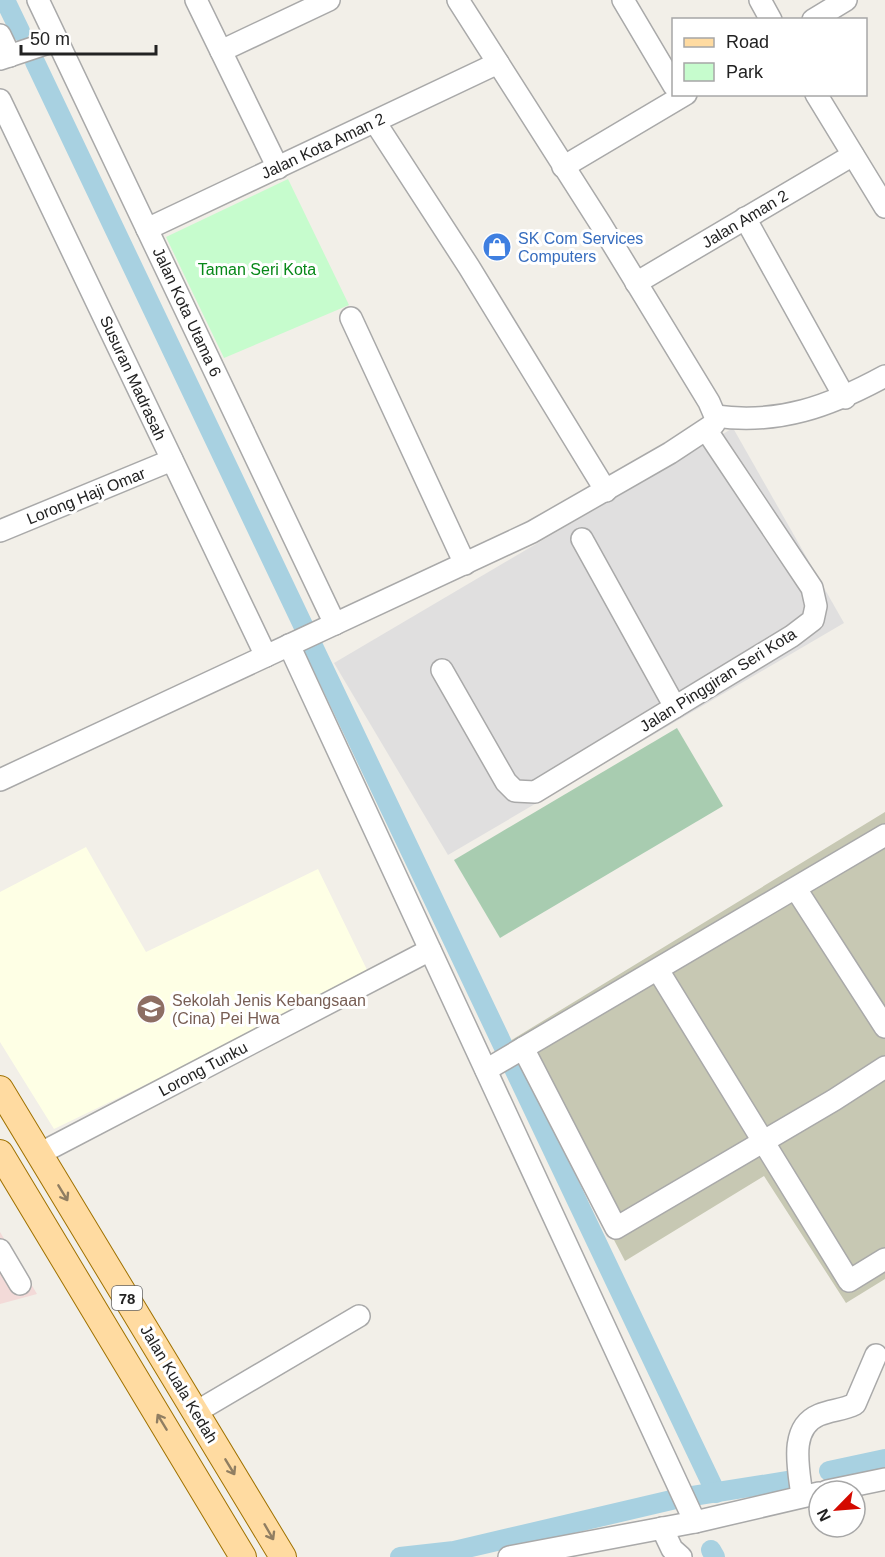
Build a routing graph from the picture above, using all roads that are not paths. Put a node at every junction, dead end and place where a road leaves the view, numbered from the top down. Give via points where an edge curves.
1 (38, 0) edge
2 (196, 0) edge
3 (328, 0) edge
4 (458, 0) edge
5 (623, 0) edge
6 (760, 0) edge
7 (846, 0) edge
8 (770, 18) edge
9 (816, 18) edge
10 (0, 35) edge
11 (57, 40) junction
12 (221, 51) junction
13 (5, 57) edge
14 (498, 63) junction
15 (672, 80) edge
16 (675, 96) edge
17 (817, 96) edge
18 (0, 100) edge
19 (375, 122) junction
20 (853, 155) junction
21 (563, 167) junction
22 (278, 168) junction
23 (885, 207) edge
24 (745, 219) junction
25 (147, 229) junction
26 (636, 283) junction
27 (351, 318) dead end
28 (885, 376) edge
29 (845, 398) junction
30 (711, 423) junction
31 (172, 460) junction
32 (606, 491) junction
33 (0, 531) edge
34 (582, 539) dead end
35 (465, 564) junction
36 (328, 627) junction
37 (295, 642) junction
38 (266, 656) junction
39 (442, 670) dead end
40 (675, 707) junction
41 (0, 780) edge
42 (885, 835) edge
43 (796, 889) junction
44 (430, 950) junction
45 (658, 970) junction
46 (885, 1027) edge
47 (507, 1058) junction
48 (885, 1067) edge
49 (0, 1089) edge
50 (764, 1141) junction
51 (0, 1153) edge
52 (39, 1154) junction
53 (7, 1179) edge
54 (0, 1250) edge
55 (885, 1259) edge
56 (20, 1284) dead end
57 (359, 1316) dead end
58 (876, 1355) dead end
59 (196, 1412) junction
60 (808, 1479) edge
61 (885, 1479) edge
62 (867, 1483) edge
63 (807, 1495) edge
64 (682, 1522) junction
65 (243, 1557) edge
66 (283, 1557) edge
67 (509, 1557) edge
68 (681, 1557) edge
69 (688, 1557) edge

1 - 11 street, Jalan Kota Utama 6
2 - 12 street
3 - 12 street
4 - 14 street, Jalan Pinggiran Seri Kota
5 - 15 street
6 - 8 street
7 - 9 street
10 - 13 street
11 - 13 street
11 - 25 street, Jalan Kota Utama 6
12 - 22 street
14 - 19 street, Jalan Kota Aman 2
14 - 21 street, Jalan Pinggiran Seri Kota
16 - 21 street
17 - 20 street
18 - 31 street, Susuran Madrasah
19 - 22 street, Jalan Kota Aman 2
19 - 32 street
20 - 23 street
20 - 24 street, Jalan Aman 2
21 - 26 street, Jalan Pinggiran Seri Kota
22 - 25 street, Jalan Kota Aman 2
24 - 26 street, Jalan Aman 2
24 - 29 street
25 - 36 street, Jalan Kota Utama 6
26 - 30 street, Jalan Pinggiran Seri Kota
27 - 35 street
28 - 29 street
29 - 30 street via 765,420
30 - 32 street
30 - 40 street, Jalan Pinggiran Seri Kota via 812,588 816,606 813,620 792,636
31 - 33 street, Lorong Haji Omar
31 - 38 street, Susuran Madrasah
32 - 35 street
34 - 40 street
35 - 36 street
36 - 37 street
37 - 38 street
37 - 44 street
38 - 41 street
39 - 40 street, Jalan Pinggiran Seri Kota via 506,782 523,794 535,792
42 - 43 street
43 - 45 street
43 - 46 street
44 - 47 street
44 - 52 street, Lorong Tunku
45 - 47 street
45 - 50 street
47 - 50 street via 616,1228
47 - 64 street via 682,1493
48 - 50 street
49 - 52 main road, Jalan Kuala Kedah / 78
50 - 55 street via 849,1281
51 - 53 main road, Jalan Kuala Kedah / 78
52 -> 59 main road, Jalan Kuala Kedah / 78
65 -> 53 main road, Jalan Kuala Kedah / 78
54 - 56 street
57 - 59 street
58 - 60 street via 855,1404 817,1416 804,1426 799,1441
59 -> 66 main road, Jalan Kuala Kedah / 78
61 - 62 street
63 - 64 street
64 - 67 street
64 - 68 street via 672,1549
64 - 69 street

